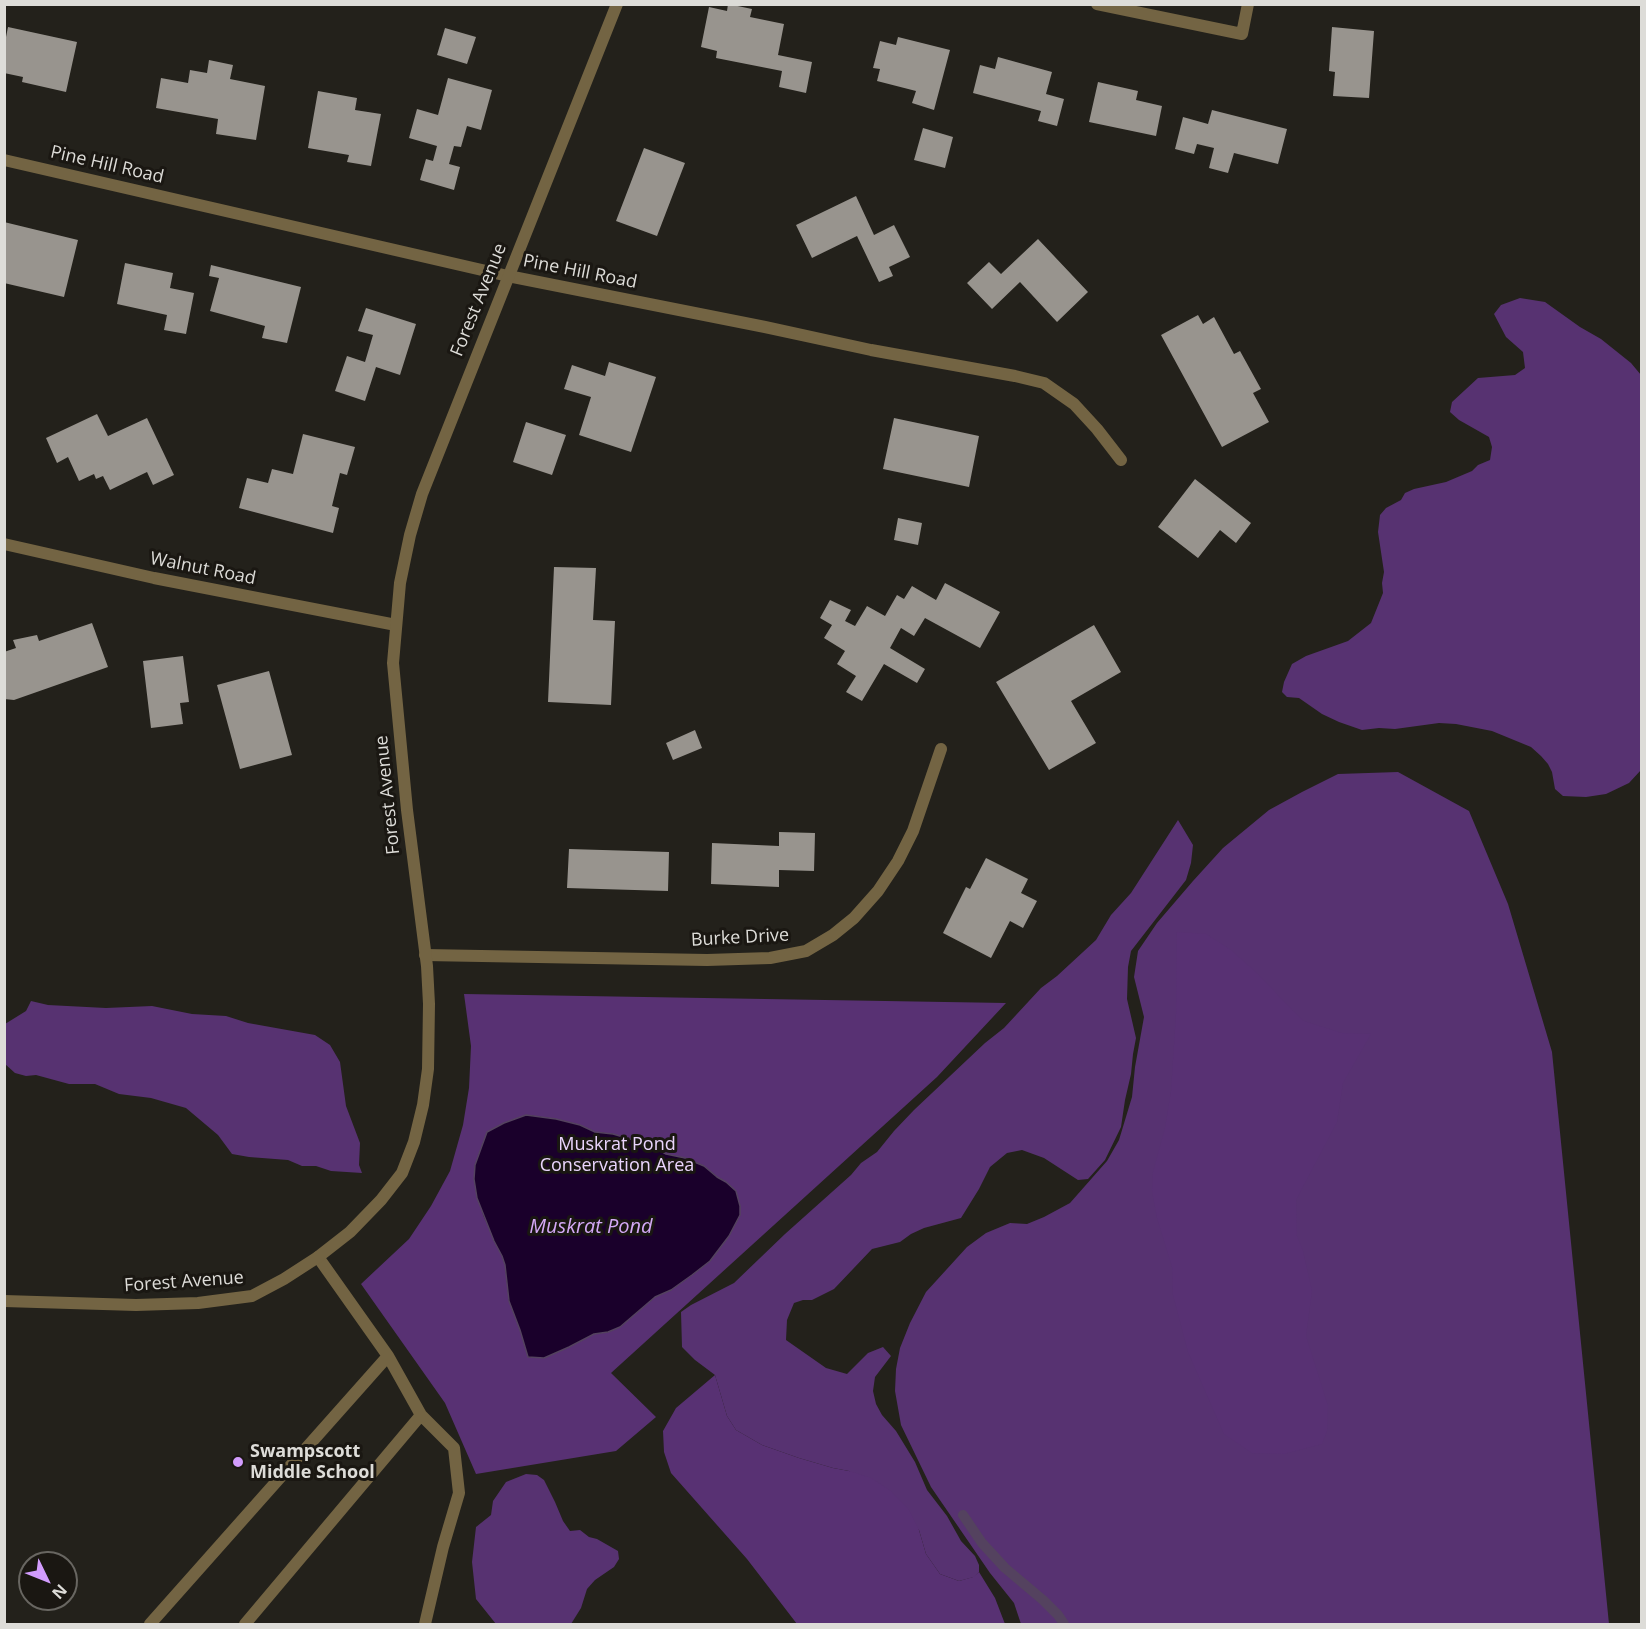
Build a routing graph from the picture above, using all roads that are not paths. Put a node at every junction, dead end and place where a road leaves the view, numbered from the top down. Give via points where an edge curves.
1 (616, 4) edge
2 (1097, 4) edge
3 (1248, 4) edge
4 (4, 160) edge
5 (508, 276) junction
6 (1121, 460) dead end
7 (4, 544) edge
8 (396, 625) junction
9 (941, 749) dead end
10 (425, 955) junction
11 (318, 1257) junction
12 (4, 1301) edge
13 (388, 1356) junction
14 (422, 1415) junction
15 (150, 1624) edge
16 (245, 1624) edge
17 (425, 1624) edge

1 - 5 street, Forest Avenue
2 - 3 street via 1242,34
4 - 5 street, Pine Hill Road
5 - 6 street, Pine Hill Road via 1044,383 1074,404
5 - 8 street, Forest Avenue via 422,494 400,583
7 - 8 street, Walnut Road
8 - 10 street, Forest Avenue via 393,663
9 - 10 street, Burke Drive via 913,831 878,891 840,930 806,951 770,958 707,960
10 - 11 street, Forest Avenue via 428,1069 414,1142 402,1173 381,1200
11 - 12 street, Forest Avenue via 252,1296 136,1305
11 - 13 street
13 - 14 street
13 - 15 street
14 - 16 street
14 - 17 street via 454,1448 459,1493

